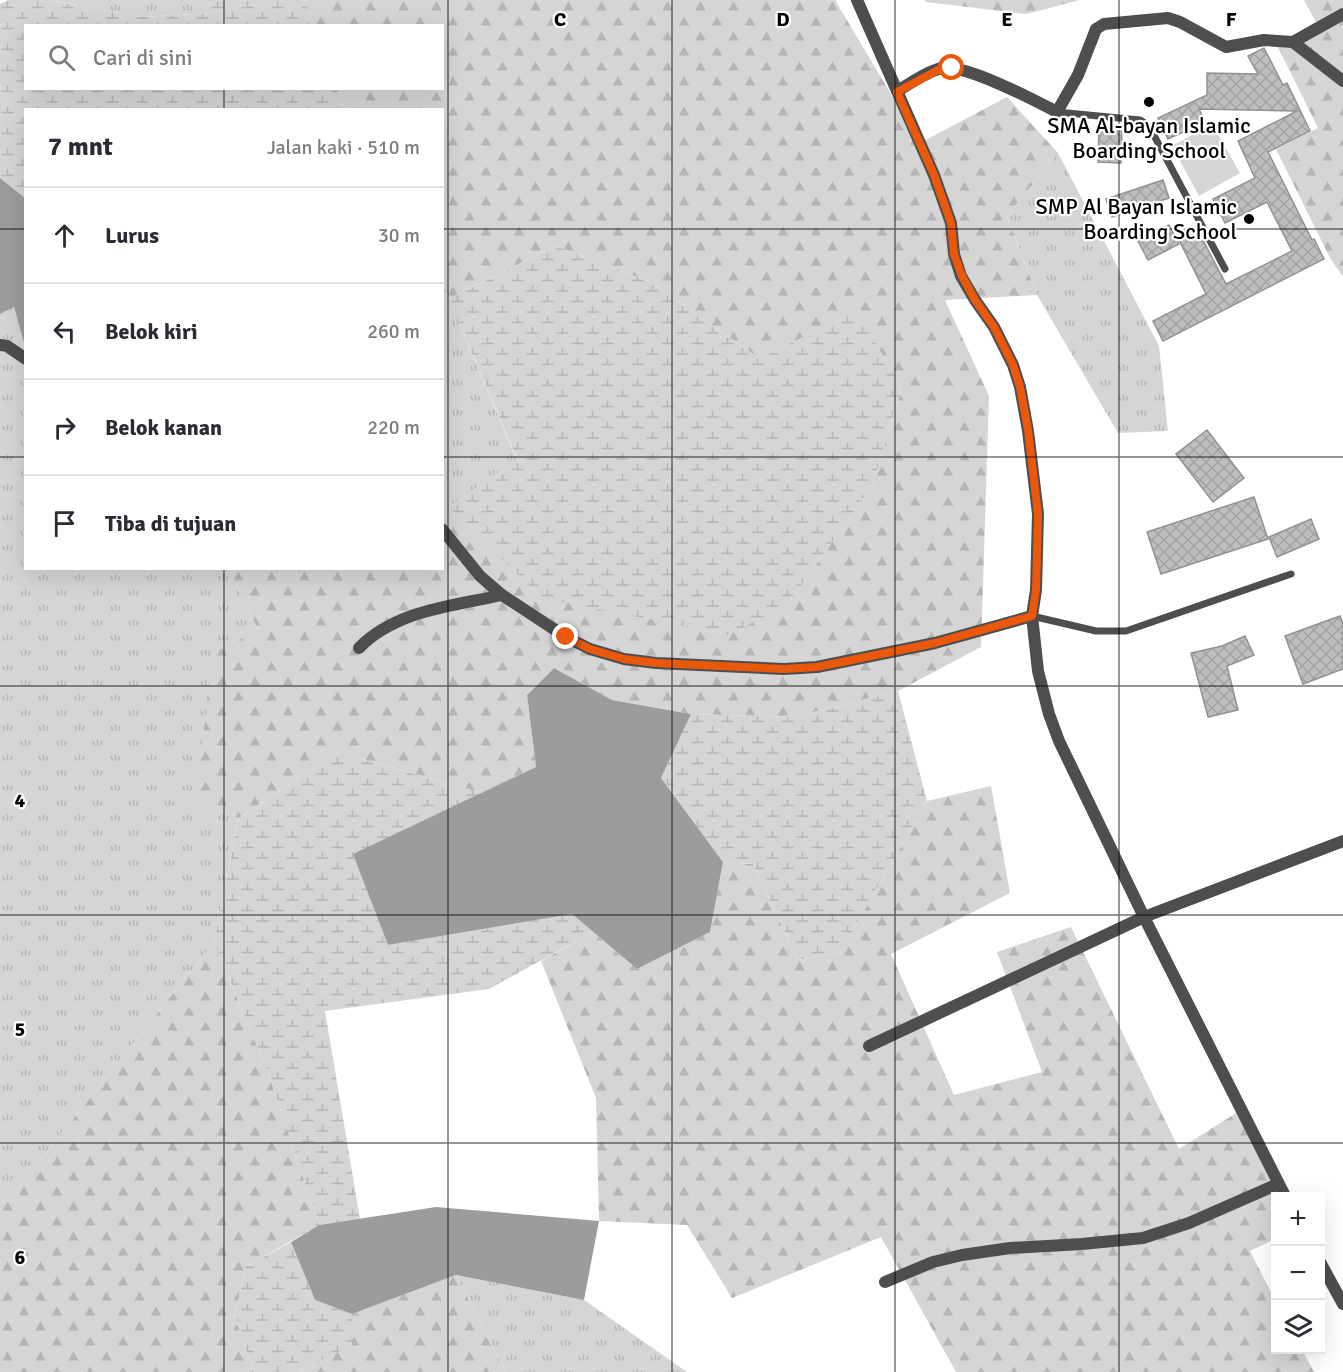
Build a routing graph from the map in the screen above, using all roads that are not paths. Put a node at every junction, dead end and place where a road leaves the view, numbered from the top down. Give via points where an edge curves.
1 (857, 0) edge
2 (1343, 14) edge
3 (1293, 42) junction
4 (1343, 81) edge
5 (897, 92) junction
6 (1058, 112) junction
7 (1225, 269) dead end
8 (0, 345) edge
9 (24, 358) edge
10 (444, 531) edge
11 (1291, 574) dead end
12 (502, 595) junction
13 (1032, 616) junction
14 (359, 648) dead end
15 (1343, 842) edge
16 (1144, 917) junction
17 (869, 1046) dead end
18 (1278, 1184) junction
19 (1282, 1192) edge
20 (1325, 1271) edge
21 (885, 1282) dead end
22 (1343, 1304) edge

1 - 5 street
2 - 3 street
3 - 4 street
3 - 6 street via 1264,40 1226,47 1168,18 1104,24 1096,29
5 - 6 street via 940,69 952,68 1014,89
5 - 13 street via 951,223 954,254 962,276 994,327 1020,387 1038,514
6 - 7 lane via 1140,120 1149,126
8 - 9 street
10 - 12 street via 480,576
11 - 13 lane via 1126,631 1096,631
12 - 13 street via 566,637 624,659 784,669 817,667 935,643
12 - 14 street via 402,618
13 - 16 street via 1048,714
15 - 16 street
16 - 17 street
16 - 18 street
18 - 19 street
18 - 21 street via 1189,1223 1143,1238 962,1255
20 - 22 street

